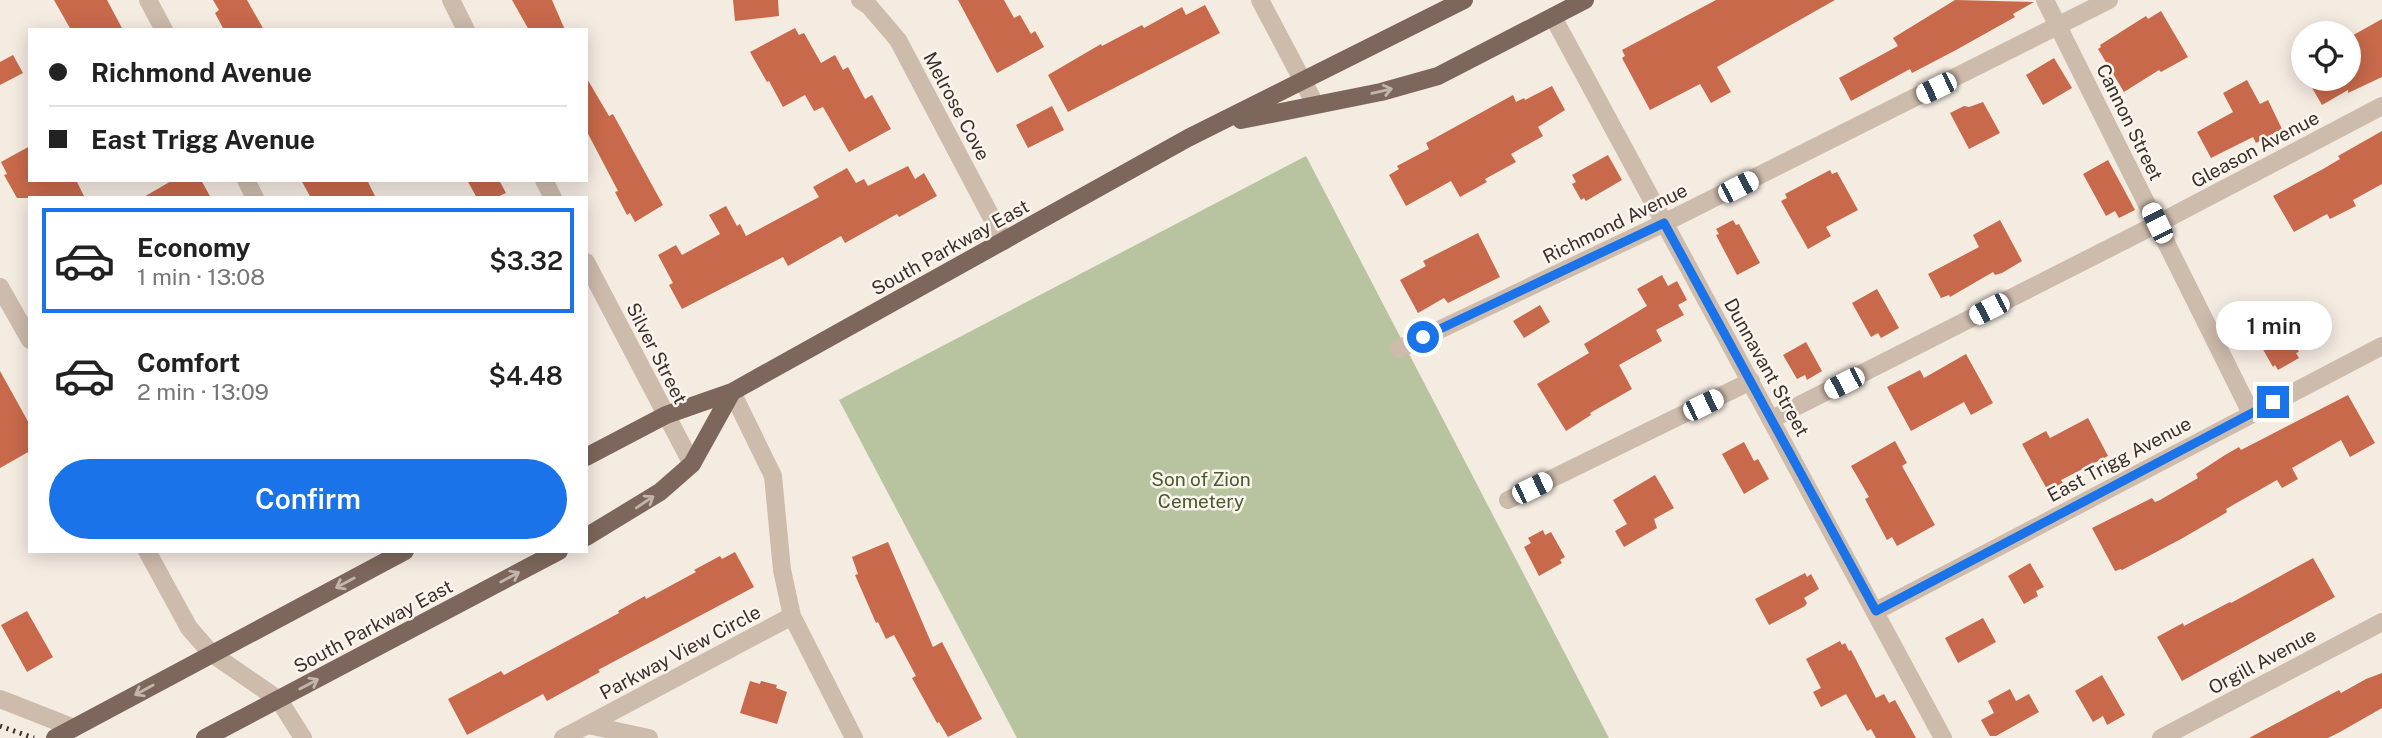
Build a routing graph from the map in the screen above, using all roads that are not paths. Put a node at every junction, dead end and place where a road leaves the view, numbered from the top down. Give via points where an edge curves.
1 (148, 0) edge
2 (451, 0) edge
3 (860, 0) edge
4 (1260, 0) edge
5 (1464, 0) edge
6 (1585, 0) edge
7 (2045, 0) edge
8 (2109, 0) edge
9 (1553, 17) junction
10 (2059, 26) junction
11 (163, 28) edge
12 (465, 28) edge
13 (1302, 79) junction
14 (1315, 104) junction
15 (2382, 106) edge
16 (1188, 138) junction
17 (1664, 223) junction
18 (2157, 223) junction
19 (1004, 241) junction
20 (588, 266) edge
21 (0, 287) edge
22 (28, 336) edge
23 (2382, 346) edge
24 (1399, 349) dead end
25 (1751, 381) junction
26 (732, 392) junction
27 (2251, 414) junction
28 (666, 415) junction
29 (1772, 419) junction
30 (588, 456) edge
31 (692, 464) junction
32 (1508, 500) dead end
33 (588, 536) edge
34 (148, 553) edge
35 (401, 553) edge
36 (555, 553) edge
37 (1876, 611) junction
38 (792, 616) junction
39 (2379, 630) edge
40 (211, 653) junction
41 (0, 699) edge
42 (279, 700) junction
43 (588, 725) junction
44 (74, 728) junction
45 (55, 738) edge
46 (205, 738) edge
47 (303, 738) edge
48 (563, 738) edge
49 (649, 738) edge
50 (854, 738) edge
51 (1943, 738) edge
52 (2161, 738) edge

1 - 11 street
2 - 12 street
3 - 19 street, Melrose Cove via 898,40
4 - 13 street
5 - 13 main road, South Parkway East
6 - 9 main road, South Parkway East
7 - 10 street, Cannon Street
8 - 10 street, Richmond Avenue
14 -> 9 main road, South Parkway East via 1438,76
9 - 17 street, Dunnavant Street
10 - 17 street, Richmond Avenue
10 - 18 street, Cannon Street
13 - 14 street
13 - 16 main road, South Parkway East
14 - 16 main road, South Parkway East via 1253,116
15 - 18 street, Gleason Avenue
16 - 19 main road, South Parkway East
17 - 24 street, Richmond Avenue
17 - 25 street, Dunnavant Street
18 - 27 street, Cannon Street
18 - 29 street, Gleason Avenue
19 - 26 main road, South Parkway East
20 - 28 street, Silver Street
21 - 22 street
23 - 27 street, East Trigg Avenue
25 - 29 street, Dunnavant Street
25 - 32 street
26 - 28 main road, South Parkway East
26 - 31 main road
26 - 38 street, Parkway View Circle via 773,476 782,570
27 - 37 street, East Trigg Avenue
28 - 30 main road, South Parkway East
28 - 31 street, Silver Street
29 - 37 street, Dunnavant Street
33 -> 31 main road via 660,492
34 - 40 street via 189,628
35 -> 40 main road
42 -> 36 main road, South Parkway East
37 - 51 street, Dunnavant Street
38 - 43 street, Parkway View Circle
38 - 50 street, Parkway View Circle
39 - 52 street, Orgill Avenue
40 - 42 street
40 -> 44 main road
41 - 44 street
42 - 46 main road, South Parkway East
42 - 47 street
43 - 48 street, Parkway View Circle
43 - 49 street, Parkway View Circle
44 - 45 main road

